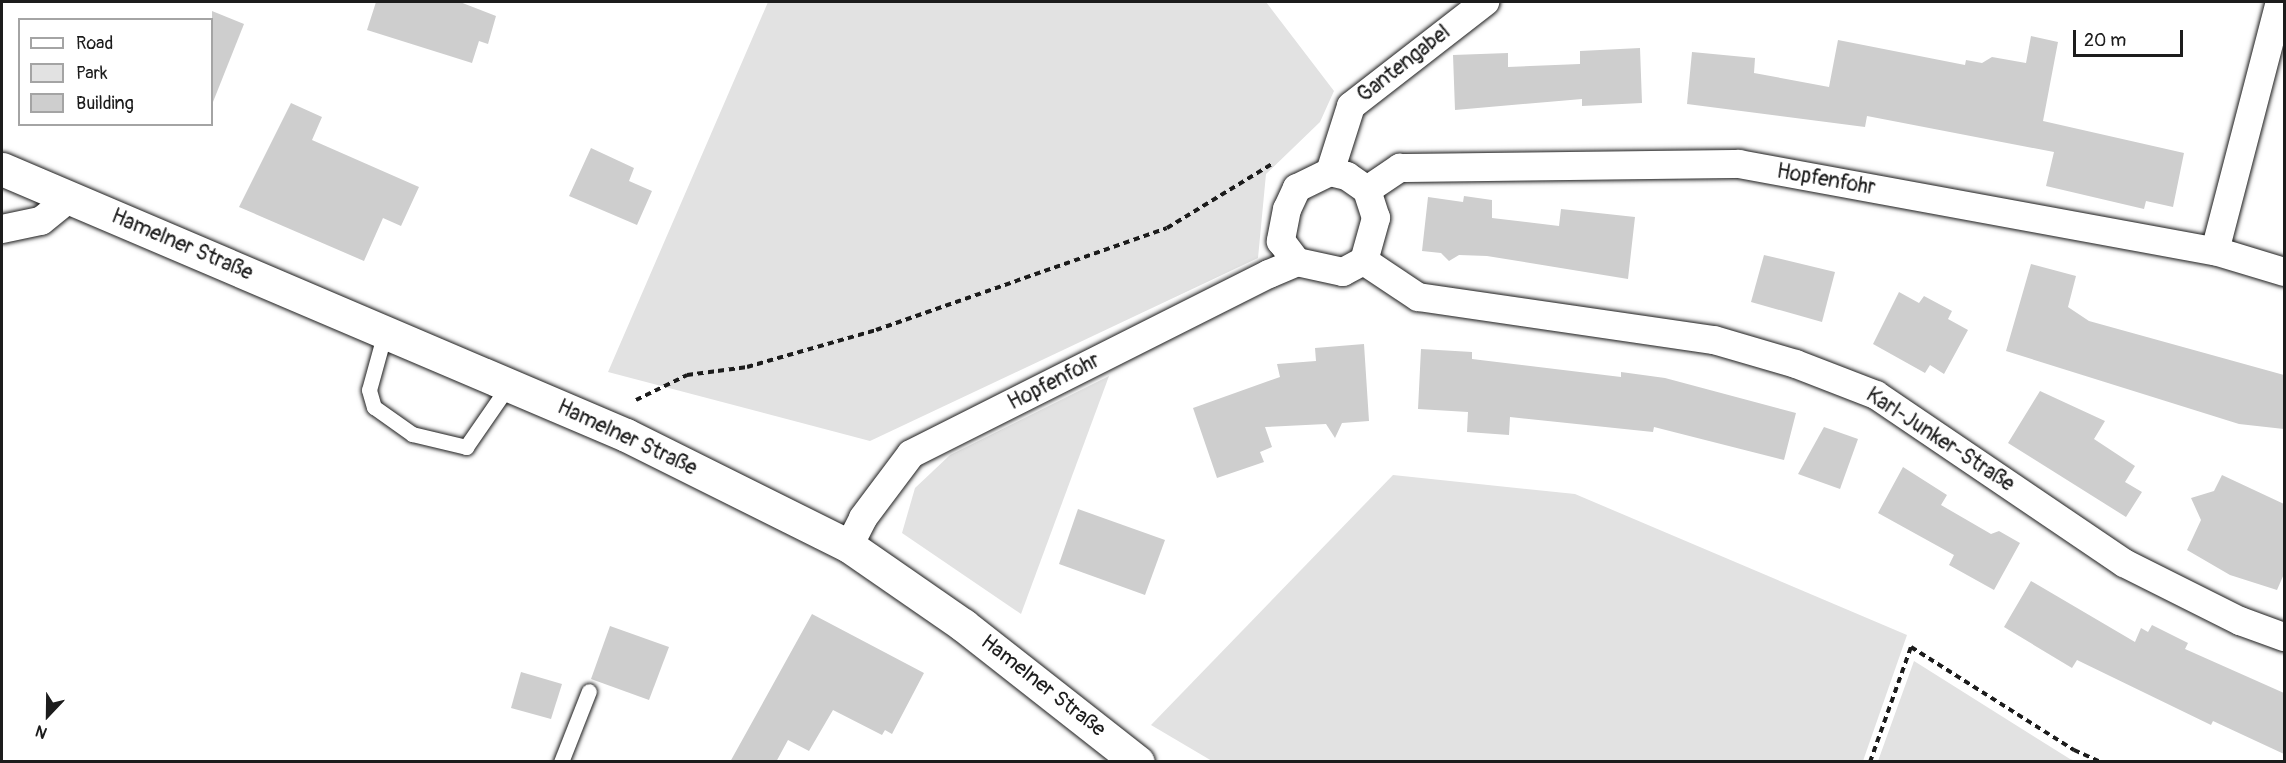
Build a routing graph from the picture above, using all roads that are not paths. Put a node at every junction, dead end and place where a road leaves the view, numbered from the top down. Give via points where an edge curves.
1 (1485, 2) edge
2 (2280, 2) edge
3 (2, 169) edge
4 (1330, 172) junction
5 (1367, 190) junction
6 (70, 197) junction
7 (2, 229) edge
8 (2215, 251) junction
9 (1364, 261) junction
10 (1297, 262) junction
11 (2284, 272) edge
12 (385, 332) junction
13 (508, 385) junction
14 (849, 546) junction
15 (2284, 637) edge
16 (589, 691) dead end
17 (561, 762) edge
18 (1138, 762) edge

1 - 4 street, Gantengabel via 1351,106
2 - 8 street
3 - 6 main road, Hamelner Straße
4 - 5 street via 1347,176
4 - 10 street via 1297,188 1287,209 1281,241
5 - 8 street, Hopfenfohr via 1400,168 1739,164
5 - 9 street via 1376,218
6 - 7 street via 40,221
6 - 12 main road, Hamelner Straße
8 - 11 street, Hopfenfohr
9 - 10 street via 1343,272
9 - 15 street, Karl-Junker-Straße via 1418,297 1714,340 1796,364 1876,395 2124,563 2240,621
10 - 14 street, Hopfenfohr via 910,454 863,518
12 - 13 main road, Hamelner Straße
12 - 13 lane via 369,390 374,407 412,434 466,447
13 - 14 main road, Hamelner Straße via 626,435
14 - 18 main road, Hamelner Straße via 963,625
16 - 17 lane

